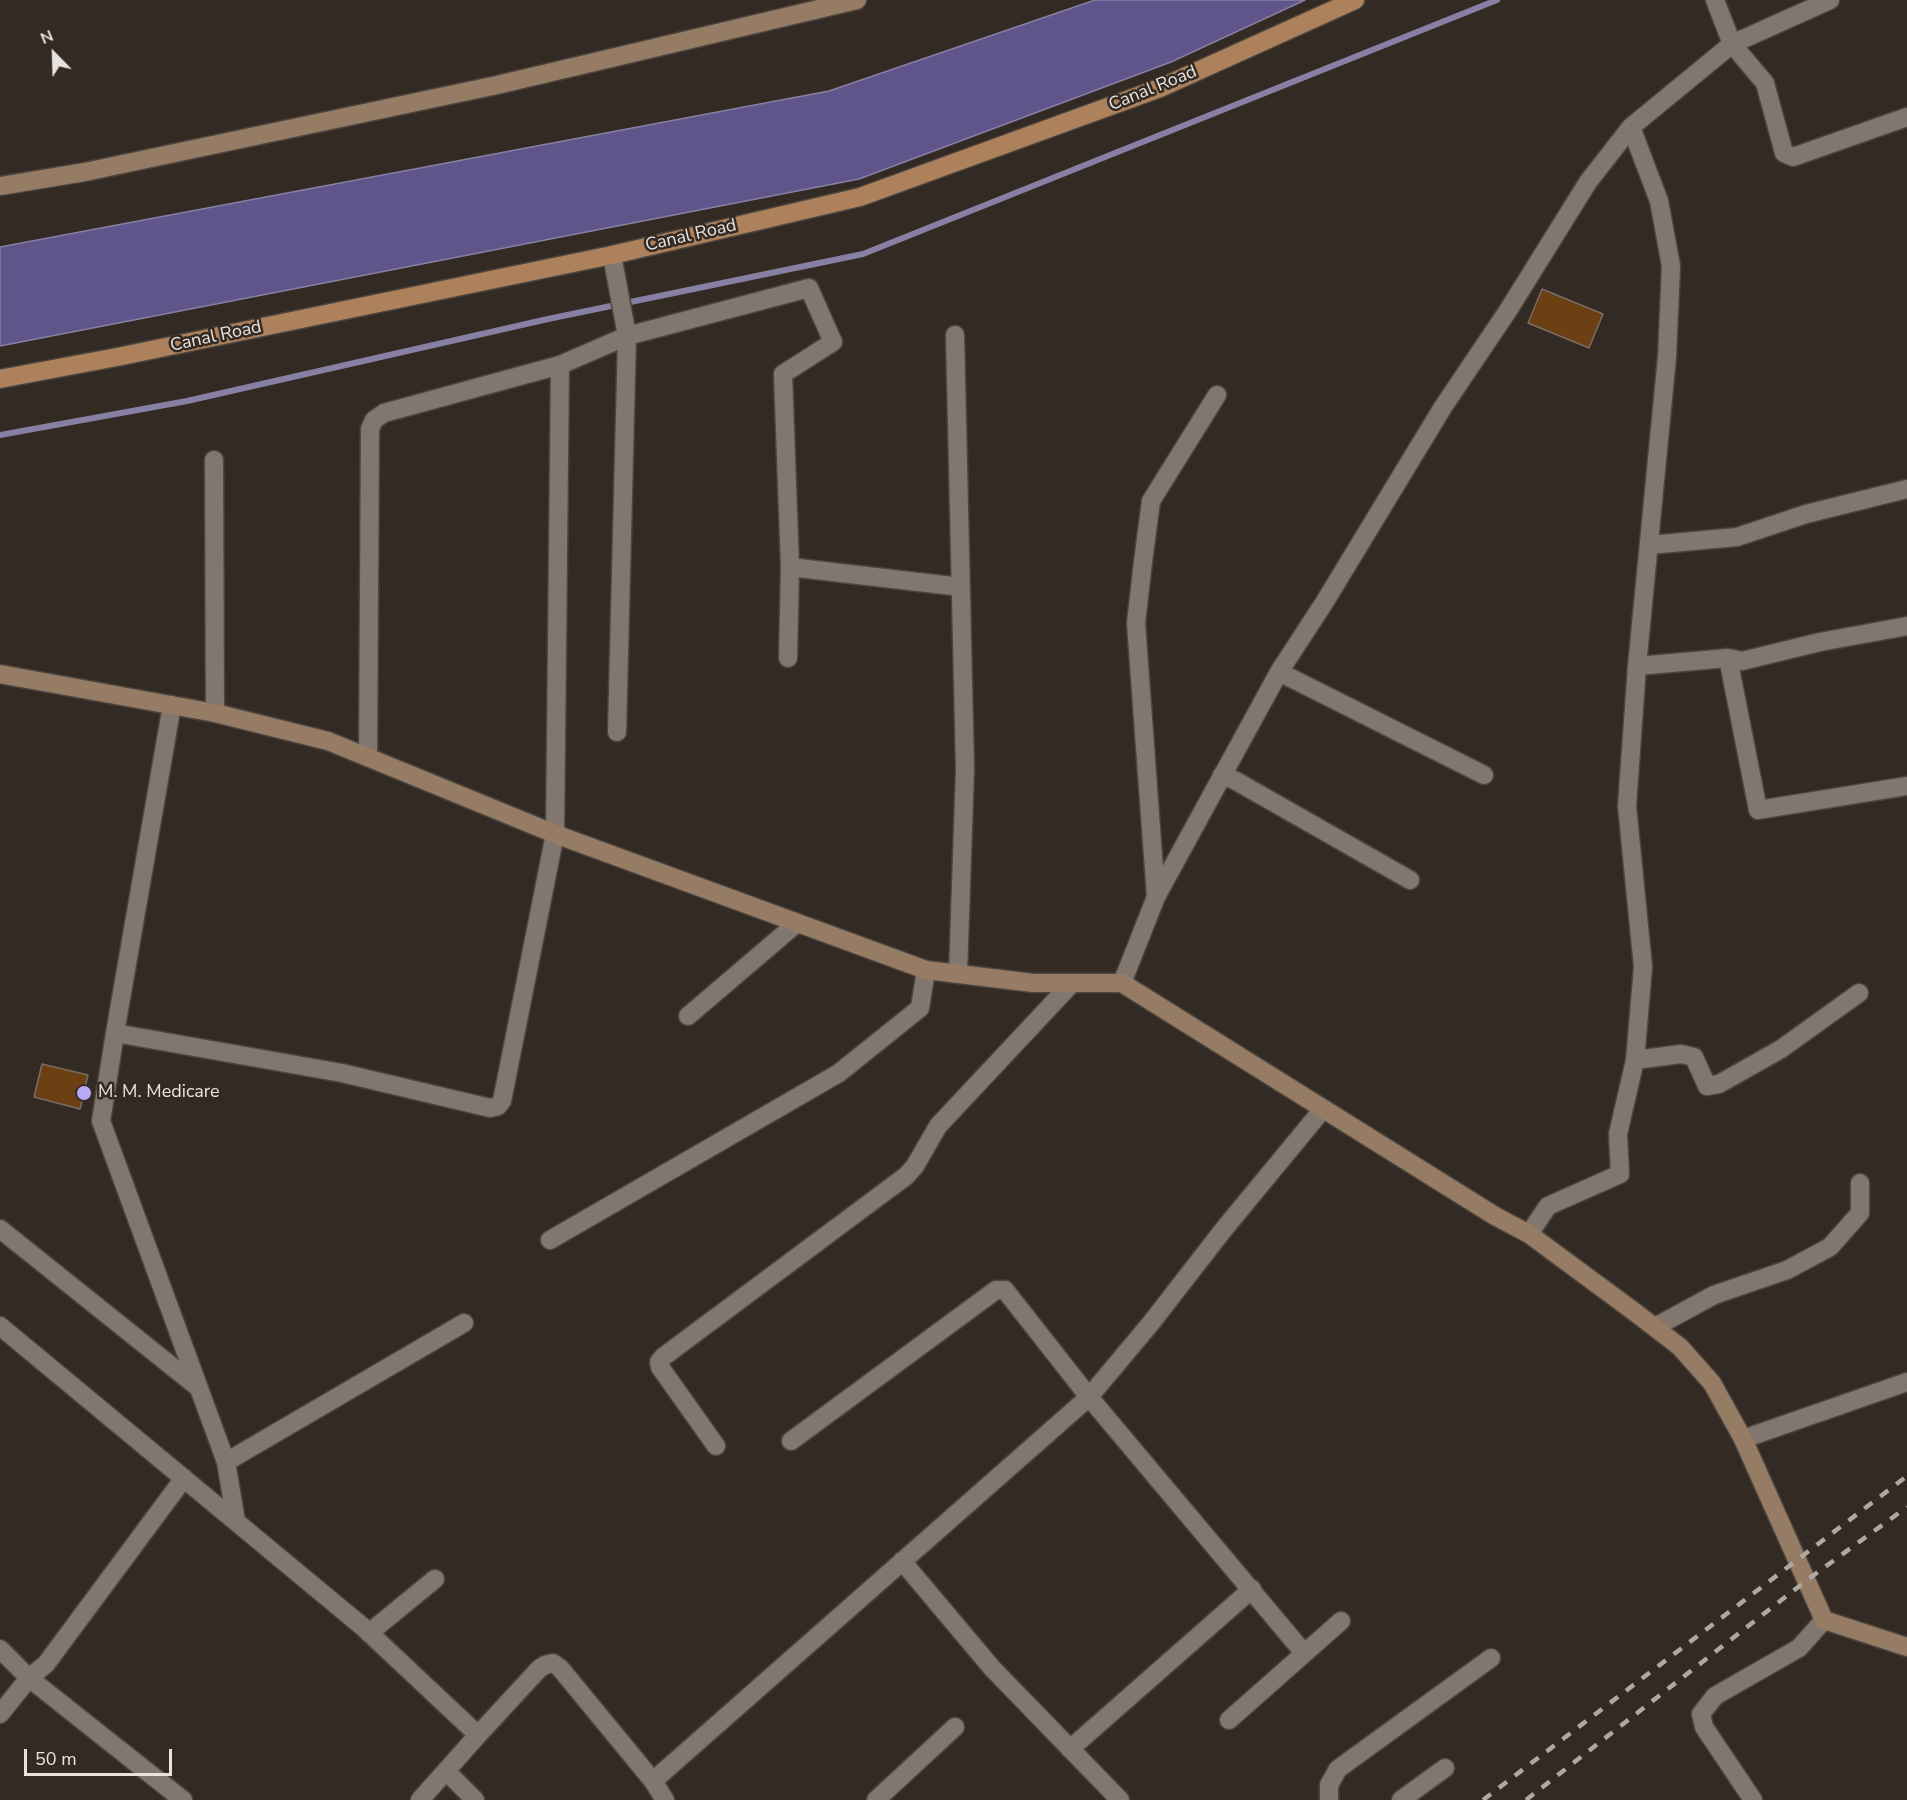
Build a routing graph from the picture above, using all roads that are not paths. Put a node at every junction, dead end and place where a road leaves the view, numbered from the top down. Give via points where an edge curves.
1 (857, 0) edge
2 (1354, 0) edge
3 (1715, 0) edge
4 (1830, 0) edge
5 (1732, 44) junction
6 (1907, 117) edge
7 (1631, 127) junction
8 (0, 186) edge
9 (612, 255) junction
10 (955, 335) dead end
11 (627, 336) junction
12 (560, 365) junction
13 (0, 379) edge
14 (1217, 395) dead end
15 (214, 460) dead end
16 (1907, 489) edge
17 (1650, 544) junction
18 (790, 567) junction
19 (961, 587) junction
20 (1907, 626) edge
21 (788, 658) dead end
22 (1728, 658) junction
23 (1637, 666) junction
24 (1280, 672) junction
25 (0, 674) edge
26 (172, 705) junction
27 (215, 713) junction
28 (617, 732) dead end
29 (368, 757) junction
30 (1222, 775) junction
31 (1484, 775) dead end
32 (1907, 786) edge
33 (555, 834) junction
34 (1410, 880) dead end
35 (1156, 897) junction
36 (798, 923) junction
37 (926, 970) junction
38 (958, 974) junction
39 (1072, 983) junction
40 (1122, 983) junction
41 (1859, 993) dead end
42 (688, 1016) dead end
43 (116, 1033) junction
44 (1635, 1060) junction
45 (1323, 1109) junction
46 (1860, 1183) dead end
47 (0, 1229) edge
48 (1529, 1234) junction
49 (550, 1240) dead end
50 (464, 1323) dead end
51 (0, 1326) edge
52 (1655, 1327) junction
53 (1907, 1382) edge
54 (200, 1389) junction
55 (1089, 1397) junction
56 (1743, 1439) junction
57 (791, 1441) dead end
58 (716, 1446) dead end
59 (226, 1462) junction
60 (184, 1478) junction
61 (237, 1521) junction
62 (902, 1561) junction
63 (435, 1579) dead end
64 (1252, 1589) junction
65 (1824, 1620) junction
66 (1341, 1622) dead end
67 (369, 1633) junction
68 (1907, 1647) edge
69 (0, 1649) edge
70 (1304, 1653) junction
71 (1491, 1658) dead end
72 (29, 1678) junction
73 (0, 1714) edge
74 (1229, 1720) dead end
75 (955, 1727) dead end
76 (478, 1735) junction
77 (1070, 1749) junction
78 (1445, 1768) dead end
79 (446, 1771) junction
80 (653, 1781) junction
81 (183, 1800) edge
82 (420, 1800) edge
83 (475, 1800) edge
84 (665, 1800) edge
85 (876, 1800) edge
86 (1119, 1800) edge
87 (1329, 1800) edge
88 (1401, 1800) edge
89 (1753, 1800) edge

1 - 8 street via 497,85 85,172
2 - 9 main road, Canal Road via 1160,88 860,197
3 - 5 street
4 - 5 street
5 - 6 street via 1765,83 1784,153 1793,157
5 - 7 street
7 - 17 street via 1659,201 1671,266
7 - 24 street via 1588,182 1443,407
9 - 11 street
9 - 13 main road, Canal Road
10 - 19 street
11 - 12 street
11 - 18 street via 809,288 833,342 783,374
11 - 28 street
12 - 29 street via 374,420 370,429
12 - 33 street
14 - 35 street via 1151,501 1143,562 1136,623
15 - 27 street
16 - 17 street via 1806,514 1737,537
17 - 23 street
18 - 19 street
18 - 21 street
19 - 38 street via 965,769
20 - 22 street via 1742,661
22 - 23 street
22 - 32 street via 1758,810
23 - 44 street via 1627,806 1643,967
24 - 30 street
24 - 31 street
25 - 26 street
26 - 27 street
26 - 43 street
27 - 29 street via 328,741
29 - 33 street
30 - 34 street
30 - 35 street
33 - 36 street
33 - 43 street via 498,1107 342,1073
35 - 40 street
36 - 37 street
36 - 42 street
37 - 38 street
37 - 49 street via 920,1008 839,1073
38 - 39 street
39 - 40 street
39 - 58 street via 938,1126 906,1176 659,1362
40 - 45 street
41 - 44 street via 1781,1049 1719,1084 1707,1086 1694,1058 1681,1053
43 - 54 street via 102,1121
44 - 48 street via 1618,1134 1620,1174 1548,1206
45 - 48 street
45 - 55 street
46 - 52 street via 1860,1213 1830,1247 1787,1270 1714,1295
47 - 54 street
48 - 52 street
50 - 59 street
51 - 60 street
52 - 56 street via 1680,1347 1712,1383
53 - 56 street
54 - 59 street
55 - 57 street via 1012,1297 1005,1290 996,1290
55 - 62 street
55 - 64 street
56 - 65 street
59 - 61 street
60 - 61 street
60 - 72 street via 45,1664
61 - 67 street
62 - 77 street via 992,1668
62 - 80 street
63 - 67 street
64 - 70 street
64 - 77 street
65 - 68 street
65 - 89 street via 1799,1648 1715,1696 1701,1714 1704,1727
66 - 70 street
67 - 76 street
69 - 72 street
70 - 74 street
71 - 87 street via 1338,1769 1329,1785
72 - 73 street
72 - 81 street
75 - 85 street
76 - 79 street
76 - 80 street via 539,1669 553,1663
77 - 86 street
78 - 88 street
79 - 82 street
79 - 83 street
80 - 84 street

